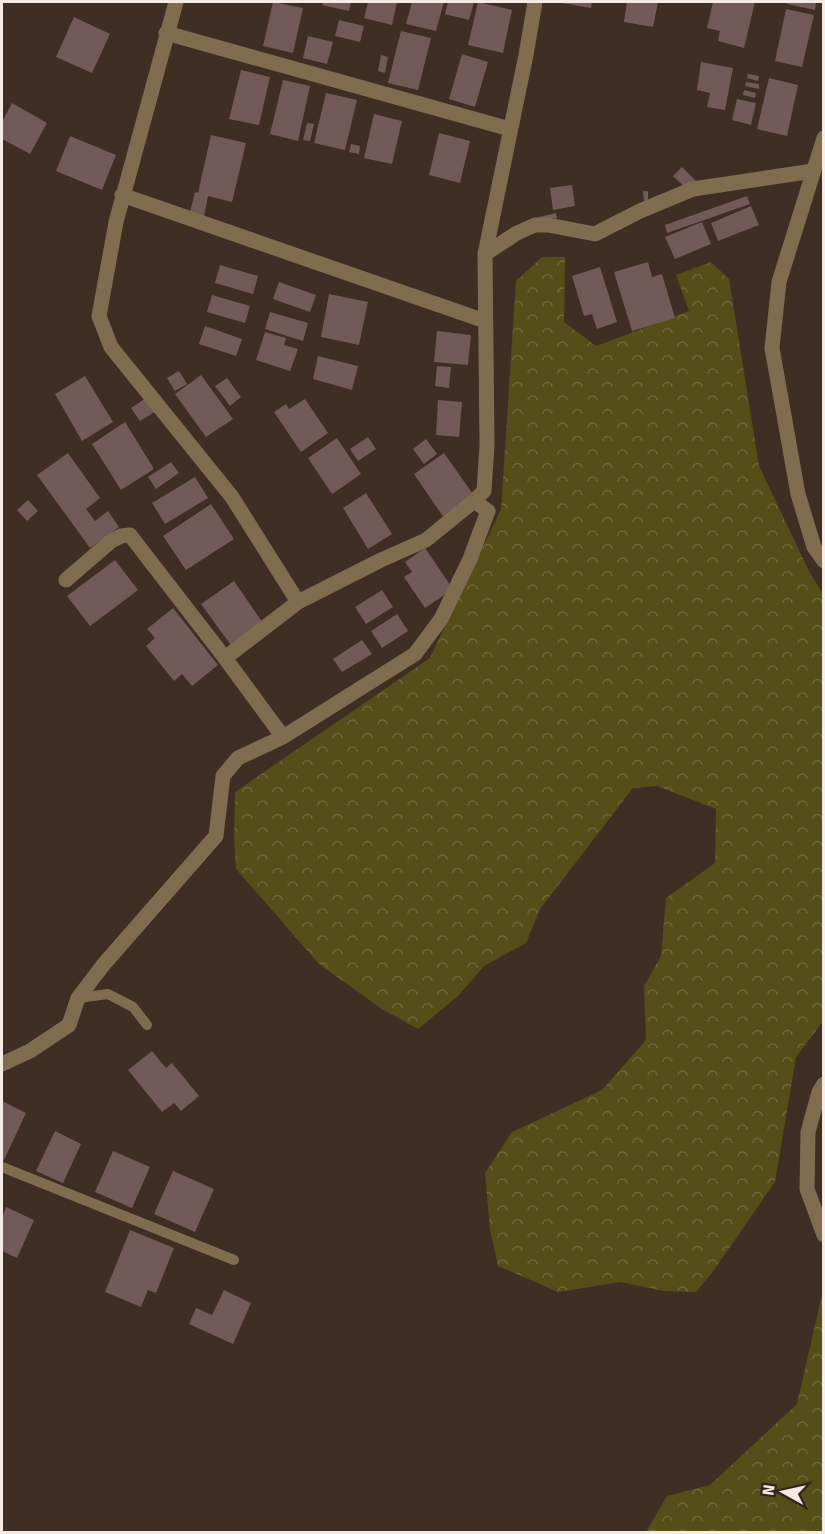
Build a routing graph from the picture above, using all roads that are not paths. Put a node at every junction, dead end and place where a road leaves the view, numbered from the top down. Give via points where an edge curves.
1 (176, 2) edge
2 (535, 2) edge
3 (166, 33) junction
4 (510, 129) junction
5 (824, 138) edge
6 (813, 171) junction
7 (123, 195) junction
8 (485, 254) junction
9 (486, 321) junction
10 (474, 501) junction
11 (824, 561) edge
12 (66, 580) dead end
13 (298, 602) junction
14 (225, 658) junction
15 (283, 737) junction
16 (78, 998) junction
17 (147, 1025) dead end
18 (2, 1065) edge
19 (824, 1084) edge
20 (2, 1167) edge
21 (824, 1235) edge
22 (234, 1260) dead end

1 - 3 street
2 - 4 street
3 - 4 street
3 - 7 street
4 - 8 street
5 - 6 street
6 - 8 street via 693,189 595,234 535,225
6 - 11 street via 779,282 772,348 798,494 814,547
7 - 9 street
7 - 13 street via 99,316 111,347 232,497
8 - 9 street
9 - 10 street via 487,445 484,490
10 - 13 street via 426,540
10 - 15 street via 488,511 470,559 441,619 415,654
12 - 14 street via 111,542 130,535
13 - 14 street
14 - 15 street
15 - 16 street via 238,758 223,776 216,836
16 - 17 lane via 108,994 133,1006
16 - 18 street via 69,1024
19 - 21 street via 808,1132 807,1189
20 - 22 lane

